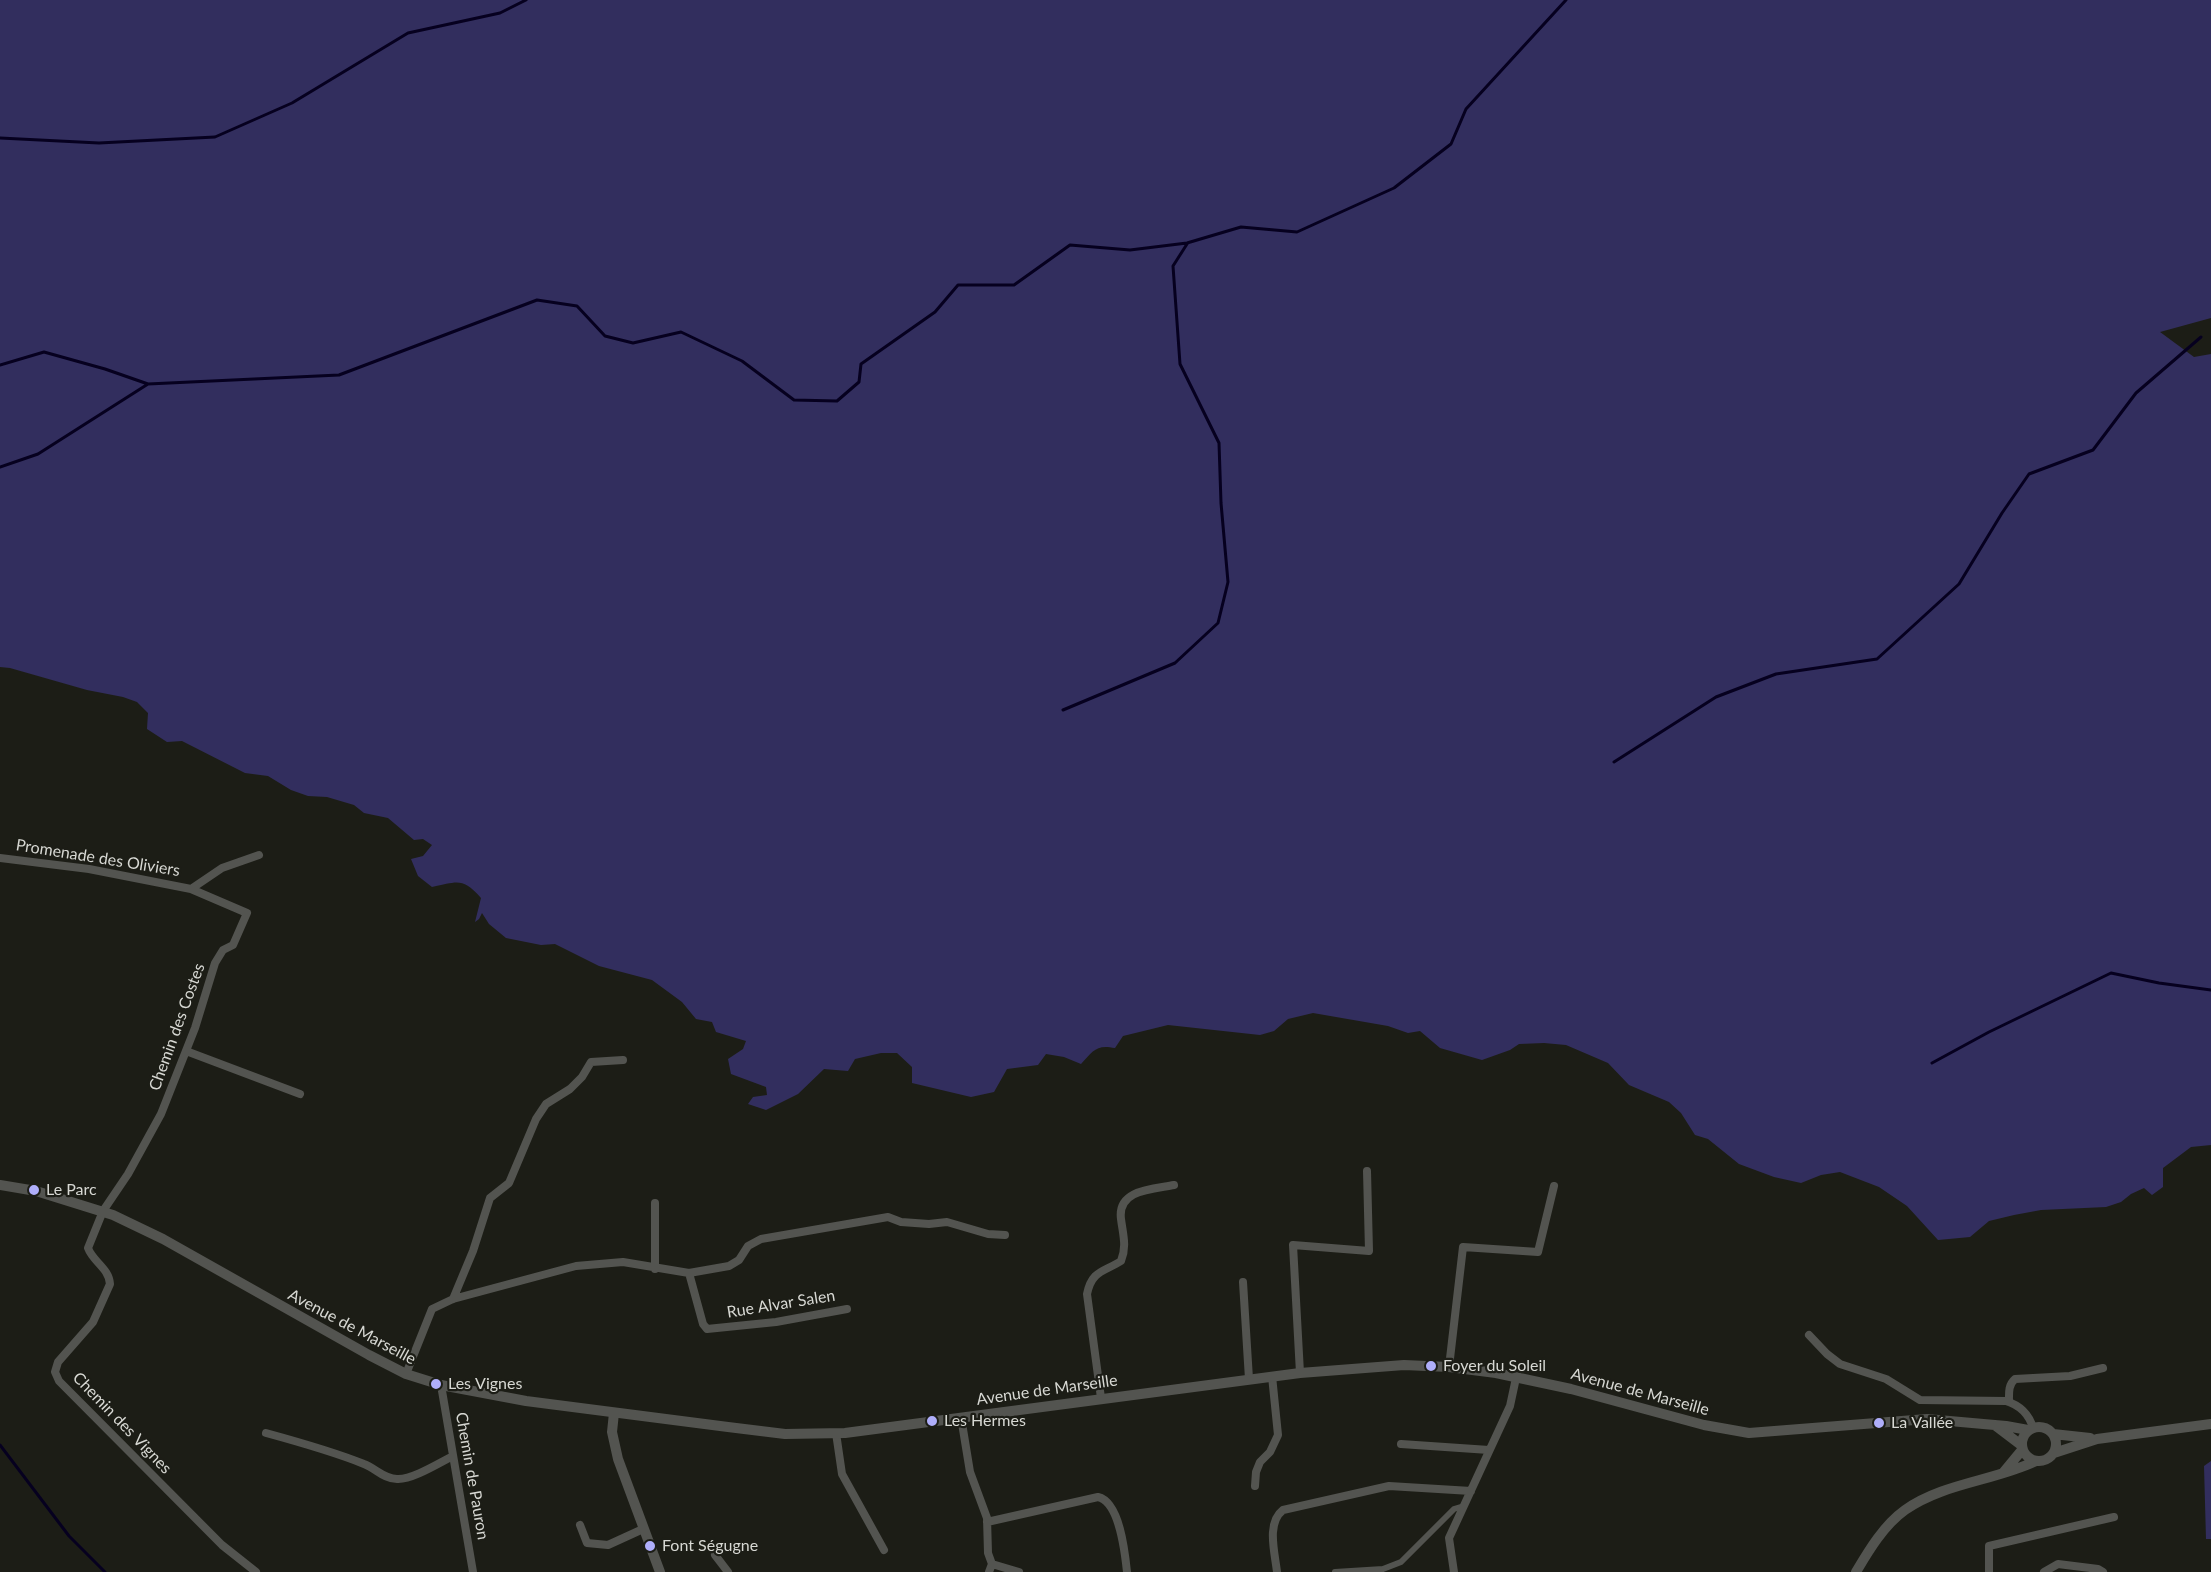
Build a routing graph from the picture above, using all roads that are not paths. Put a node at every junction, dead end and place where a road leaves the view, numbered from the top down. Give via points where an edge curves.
1 (259, 855) dead end
2 (0, 858) edge
3 (191, 889) junction
4 (186, 1051) junction
5 (622, 1060) dead end
6 (300, 1094) dead end
7 (1367, 1171) dead end
8 (0, 1185) edge
9 (1174, 1185) dead end
10 (1554, 1186) dead end
11 (655, 1203) dead end
12 (103, 1211) junction
13 (1005, 1235) dead end
14 (655, 1269) junction
15 (689, 1273) junction
16 (1243, 1282) dead end
17 (453, 1299) junction
18 (847, 1309) dead end
19 (1809, 1335) dead end
20 (1449, 1367) junction
21 (2103, 1368) dead end
22 (1300, 1372) junction
23 (406, 1374) junction
24 (1272, 1376) junction
25 (1516, 1378) junction
26 (1249, 1379) junction
27 (441, 1385) junction
28 (1101, 1398) junction
29 (2009, 1402) junction
30 (614, 1413) junction
31 (961, 1417) junction
32 (2211, 1424) edge
33 (1996, 1426) junction
34 (2031, 1429) junction
35 (266, 1433) dead end
36 (836, 1433) junction
37 (2053, 1434) junction
38 (2097, 1439) junction
39 (1401, 1444) dead end
40 (2022, 1448) junction
41 (1490, 1450) junction
42 (2054, 1453) junction
43 (453, 1456) junction
44 (2036, 1461) junction
45 (2003, 1473) junction
46 (1255, 1486) dead end
47 (1471, 1491) junction
48 (1464, 1506) junction
49 (2114, 1517) dead end
50 (987, 1522) junction
51 (580, 1525) dead end
52 (644, 1529) junction
53 (885, 1550) dead end
54 (715, 1555) dead end
55 (991, 1568) edge
56 (1860, 1568) edge
57 (658, 1571) edge
58 (256, 1572) edge
59 (473, 1572) edge
60 (728, 1572) edge
61 (1019, 1572) edge
62 (1127, 1572) edge
63 (1277, 1572) edge
64 (1335, 1572) edge
65 (1454, 1572) edge
66 (1989, 1572) edge
67 (2044, 1572) edge
68 (2103, 1572) edge

1 - 3 street via 222,868
2 - 3 street, Promenade des Oliviers via 89,869
3 - 4 street, Chemin des Costes via 247,913 233,945 223,950 215,963
4 - 6 street
4 - 12 street, Chemin des Costes via 146,1145
5 - 17 street via 591,1062 570,1089 546,1104 509,1182 490,1198
7 - 22 street via 1369,1251 1293,1245
8 - 12 street, Avenue de Marseille
9 - 28 street via 1141,1191 1126,1200 1121,1217 1125,1251 1121,1261 1094,1276 1089,1285
10 - 20 street via 1538,1252 1463,1247
11 - 14 street
12 - 23 street, Avenue de Marseille via 163,1239
12 - 58 street, Chemin des Vignes via 88,1248 110,1284 93,1323 58,1362 55,1372 213,1537
13 - 15 street via 947,1222 901,1222 888,1217 761,1239 748,1246 740,1260 729,1266
14 - 15 street
14 - 17 street via 623,1262 576,1266
15 - 18 street, Rue Alvar Salen via 707,1329
16 - 26 street
17 - 23 street via 432,1310
19 - 29 street via 1840,1364 1886,1379 1920,1400
20 - 22 street, Avenue de Marseille via 1404,1365
20 - 25 street, Avenue de Marseille
21 - 29 street via 2070,1376 2015,1379 2009,1389
22 - 24 street, Avenue de Marseille
23 - 27 street, Avenue de Marseille
24 - 26 street, Avenue de Marseille
24 - 46 street via 1278,1435 1260,1462
25 - 33 street, Avenue de Marseille via 1749,1433 1907,1420
25 - 41 street via 1510,1406
26 - 28 street, Avenue de Marseille
27 - 30 street, Avenue de Marseille
27 - 43 street, Chemin de Pauron
28 - 31 street, Avenue de Marseille
29 - 34 street via 2025,1412
30 - 36 street, Avenue de Marseille via 785,1434
30 - 52 street via 615,1447
31 - 36 street, Avenue de Marseille
31 - 50 street via 970,1472
32 - 38 street
33 - 34 street, Avenue de Marseille
33 - 40 street
34 - 37 street via 2044,1428
34 - 40 street via 2024,1434
35 - 43 street via 334,1452 398,1479
36 - 53 street via 842,1474
37 - 38 street
37 - 42 street
38 - 42 street
39 - 41 street
40 - 44 street via 2030,1460
40 - 45 street
41 - 47 street
42 - 44 street via 2046,1460
43 - 59 street, Chemin de Pauron
44 - 45 street
45 - 56 street via 1935,1494 1905,1510 1882,1533
47 - 48 street
47 - 63 street via 1389,1486 1283,1510 1276,1516 1273,1528
48 - 64 street via 1454,1509 1401,1562 1383,1569
48 - 65 street via 1449,1538
49 - 66 street via 1989,1546
50 - 55 street
50 - 62 street via 1098,1497 1104,1499 1110,1504 1122,1536
51 - 52 street via 587,1543 608,1545
52 - 57 street
54 - 60 street
55 - 61 street
67 - 68 street via 2058,1564

